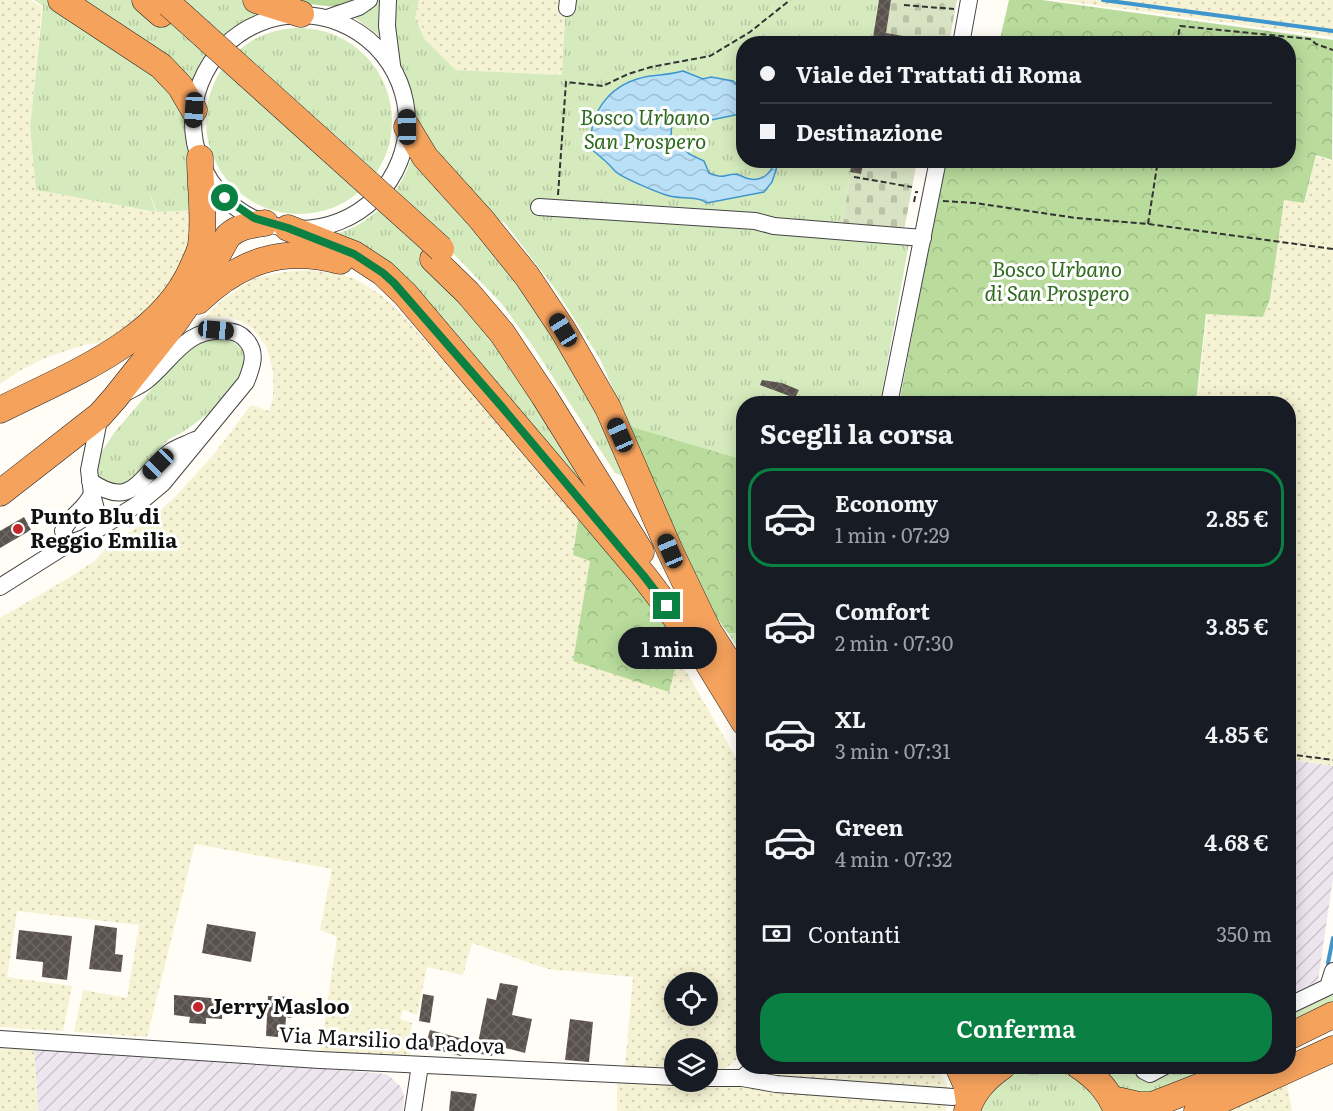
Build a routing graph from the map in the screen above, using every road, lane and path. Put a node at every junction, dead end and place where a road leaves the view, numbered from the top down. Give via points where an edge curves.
1 (61, 0) edge
2 (256, 0) edge
3 (369, 0) edge
4 (388, 0) edge
5 (790, 0) edge
6 (160, 4) edge
7 (963, 4) edge
8 (904, 5) dead end
9 (301, 14) junction
10 (327, 18) junction
11 (743, 36) edge
12 (961, 36) edge
13 (1178, 36) edge
14 (1280, 36) edge
15 (1296, 38) edge
16 (736, 40) edge
17 (1333, 50) edge
18 (392, 66) junction
19 (194, 110) junction
20 (407, 127) junction
21 (200, 158) junction
22 (937, 168) edge
23 (1157, 168) edge
24 (854, 177) dead end
25 (912, 187) dead end
26 (931, 198) junction
27 (539, 207) dead end
28 (557, 208) junction
29 (1148, 224) junction
30 (277, 226) junction
31 (923, 238) junction
32 (1333, 249) edge
33 (173, 325) junction
34 (461, 361) junction
35 (891, 396) edge
36 (107, 407) junction
37 (0, 411) edge
38 (199, 439) junction
39 (91, 487) junction
40 (0, 493) edge
41 (95, 531) junction
42 (68, 544) junction
43 (0, 587) edge
44 (699, 633) junction
45 (736, 677) edge
46 (736, 706) edge
47 (1296, 755) edge
48 (1333, 760) edge
49 (1333, 971) edge
50 (1296, 1002) edge
51 (1333, 1015) edge
52 (0, 1039) edge
53 (1307, 1044) edge
54 (420, 1065) junction
55 (747, 1074) edge
56 (962, 1074) edge
57 (994, 1074) edge
58 (1091, 1074) edge
59 (1220, 1074) edge
60 (1230, 1074) edge
61 (1254, 1074) edge
62 (1258, 1074) edge
63 (664, 1076) edge
64 (718, 1078) edge
65 (742, 1078) junction
66 (1206, 1083) junction
67 (963, 1104) edge
68 (1114, 1105) edge
69 (413, 1111) edge
70 (1181, 1111) edge
71 (1197, 1111) edge

1 - 19 highway via 161,66 180,86
2 - 9 highway
3 - 10 street
4 - 18 street
5 - 11 path
6 - 44 highway via 437,254 507,340 671,600
7 - 8 path
7 - 12 street
9 - 10 street
9 - 19 street via 257,23 229,41 202,77
10 - 18 street via 364,36
13 - 14 path via 1180,26
15 - 17 path via 1310,39
16 - 28 path via 710,56 651,67 603,87 566,82
18 - 20 street via 402,89
19 - 21 street
20 - 30 street via 396,169 370,204 332,224 310,229
20 - 44 highway via 425,157 527,276 563,330 608,408 670,551
21 - 30 street via 225,198 243,213
21 - 37 highway via 204,210 200,247 188,279 175,299 157,319 102,359
22 - 26 street
23 - 29 path
24 - 25 path
26 - 29 path
26 - 31 street
27 - 28 street
28 - 31 street via 755,221 774,226
29 - 32 path
30 - 33 highway via 242,227 228,236 202,284
30 - 34 highway via 354,254 383,273
31 - 35 street
33 - 34 highway via 213,287 238,270 264,259 311,255 343,262 373,277
33 - 36 highway
34 - 44 highway via 643,575
36 - 38 street via 145,382 182,344 199,334 232,332 244,338 252,350 253,366 246,382
36 - 39 street via 89,470
36 - 40 highway
38 - 39 street via 171,451 132,489 117,494
38 - 41 street via 154,490
39 - 41 street via 98,517
39 - 42 street via 82,510 67,521 63,531
41 - 42 street
42 - 43 street
44 - 45 highway
44 - 46 highway
47 - 48 path
49 - 50 street via 1328,987
51 - 53 highway
52 - 54 street, Via Marsilio da Padova
54 - 63 street, Via Marsilio da Padova
54 - 69 street
55 - 65 street
56 - 67 highway via 966,1084
57 - 67 highway
58 - 68 highway
59 - 66 highway
60 - 66 highway
61 - 70 highway
62 - 71 highway
64 - 65 street
65 - 67 street
66 - 68 highway via 1152,1105

